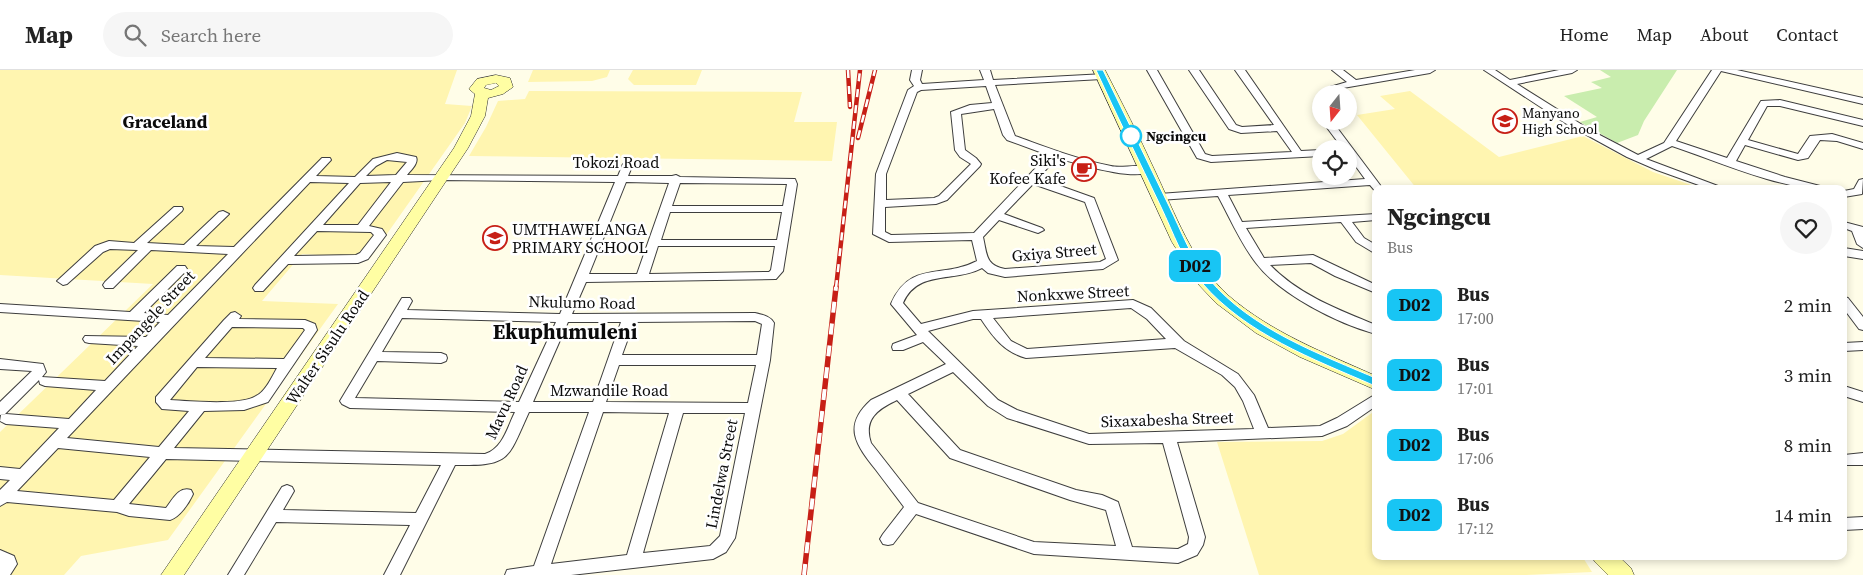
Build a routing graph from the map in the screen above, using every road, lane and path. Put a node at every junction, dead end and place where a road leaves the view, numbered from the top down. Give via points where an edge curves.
1 (917, 70) edge
2 (985, 70) edge
3 (1152, 70) edge
4 (1194, 70) edge
5 (1240, 70) edge
6 (1337, 70) edge
7 (1430, 70) edge
8 (1489, 70) edge
9 (1572, 70) edge
10 (1717, 70) edge
11 (1726, 70) edge
12 (1100, 73) edge
13 (1557, 73) junction
14 (499, 75) edge
15 (989, 82) junction
16 (1508, 83) junction
17 (1571, 83) dead end
18 (488, 84) edge
19 (1354, 84) junction
20 (1350, 85) edge
21 (920, 87) junction
22 (1863, 101) edge
23 (997, 106) junction
24 (1863, 123) edge
25 (1281, 128) junction
26 (1333, 130) edge
27 (1341, 140) edge
28 (1742, 141) junction
29 (1669, 142) junction
30 (1863, 146) edge
31 (1055, 154) junction
32 (1312, 154) edge
33 (1299, 155) junction
34 (1639, 158) junction
35 (326, 160) dead end
36 (1357, 161) edge
37 (1730, 162) junction
38 (628, 164) dead end
39 (1147, 170) junction
40 (401, 177) junction
41 (441, 177) junction
42 (623, 178) junction
43 (676, 178) junction
44 (308, 179) junction
45 (1030, 179) junction
46 (356, 180) junction
47 (1863, 182) edge
48 (1372, 185) edge
49 (1376, 185) edge
50 (1709, 185) edge
51 (1804, 185) edge
52 (1221, 192) junction
53 (1847, 194) edge
54 (1160, 197) junction
55 (879, 204) junction
56 (178, 209) dead end
57 (666, 209) junction
58 (788, 209) junction
59 (223, 214) dead end
60 (996, 215) junction
61 (1372, 217) edge
62 (1345, 220) junction
63 (1240, 225) junction
64 (1847, 226) edge
65 (313, 228) junction
66 (361, 229) junction
67 (1860, 229) edge
68 (1038, 230) dead end
69 (976, 236) junction
70 (654, 243) junction
71 (782, 243) junction
72 (1863, 244) edge
73 (144, 245) junction
74 (187, 248) junction
75 (1372, 248) edge
76 (237, 251) junction
77 (1847, 252) edge
78 (1863, 255) edge
79 (284, 260) junction
80 (1261, 262) junction
81 (983, 263) junction
82 (182, 269) dead end
83 (642, 277) junction
84 (582, 278) junction
85 (63, 281) dead end
86 (109, 284) dead end
87 (1372, 286) edge
88 (259, 288) dead end
89 (406, 301) dead end
90 (1847, 305) edge
91 (0, 308) edge
92 (398, 314) junction
93 (985, 314) junction
94 (134, 316) junction
95 (564, 318) junction
96 (629, 318) junction
97 (171, 319) junction
98 (765, 320) joint
99 (1863, 326) edge
100 (1372, 328) edge
101 (921, 333) junction
102 (89, 338) dead end
103 (149, 342) junction
104 (1178, 343) junction
105 (1863, 346) edge
106 (898, 347) dead end
107 (1847, 347) edge
108 (373, 356) junction
109 (441, 358) dead end
110 (615, 360) junction
111 (762, 360) junction
112 (193, 362) junction
113 (0, 364) edge
114 (288, 364) junction
115 (954, 366) junction
116 (45, 381) dead end
117 (1372, 381) edge
118 (109, 386) junction
119 (899, 393) junction
120 (1847, 393) edge
121 (1863, 397) edge
122 (1372, 402) edge
123 (201, 406) junction
124 (524, 407) junction
125 (598, 407) junction
126 (677, 408) junction
127 (752, 408) junction
128 (3, 414) edge
129 (73, 424) junction
130 (1263, 433) junction
131 (1168, 437) junction
132 (56, 442) junction
133 (162, 453) junction
134 (253, 455) junction
135 (451, 459) junction
136 (1863, 459) edge
137 (1847, 460) edge
138 (0, 473) edge
139 (24, 475) junction
140 (286, 491) dead end
141 (186, 494) dead end
142 (2, 498) edge
143 (118, 506) junction
144 (913, 507) junction
145 (272, 516) junction
146 (420, 519) junction
147 (1863, 523) edge
148 (1847, 524) edge
149 (888, 539) dead end
150 (1126, 554) junction
151 (0, 557) edge
152 (1601, 560) edge
153 (1608, 560) edge
154 (634, 561) junction
155 (540, 572) junction
156 (1, 575) edge
157 (172, 575) edge
158 (236, 575) edge
159 (392, 575) edge
160 (513, 575) edge
161 (1607, 575) edge
162 (1623, 575) edge

1 - 21 street via 915,80
2 - 15 street
3 - 33 street via 1201,156 1211,159
4 - 25 street via 1232,127 1241,130
5 - 25 street
6 - 19 street
7 - 19 street
8 - 16 street
9 - 13 street
10 - 29 street
11 - 22 street
12 - 15 street
12 - 39 street
13 - 16 street
13 - 17 street
14 - 18 street
15 - 21 street
15 - 23 street
16 - 34 street via 1554,113
18 - 41 street, Walter Sisulu Road via 478,116
19 - 20 street
21 - 55 street via 914,90 881,174
23 - 31 street via 1009,137
23 - 55 street via 956,112 960,150 976,164 943,198
24 - 28 street via 1764,103
25 - 33 street
26 - 27 street
28 - 30 street via 1798,157 1804,156 1817,137
28 - 37 street
29 - 34 street
29 - 37 street
31 - 39 street via 1112,170
31 - 45 street
32 - 33 street
34 - 50 street
35 - 44 street, Impangele Street
36 - 49 street
37 - 51 street
38 - 42 street, Mavu Road
39 - 54 street
40 - 41 street, Tokozi Road
40 - 46 street, Tokozi Road
40 - 46 street via 412,159 392,156 376,161
40 - 66 street
41 - 42 street, Tokozi Road
41 - 134 street, Walter Sisulu Road
42 - 43 street, Tokozi Road
42 - 84 street, Mavu Road
43 - 57 street
43 - 58 street, Tokozi Road via 791,181
44 - 46 street, Tokozi Road
44 - 76 street, Impangele Street
45 - 60 street
45 - 81 street, Gxiya Street via 1090,200 1112,260 1103,266 1005,273 992,270
46 - 65 street
47 - 53 street via 1858,192
48 - 52 street
52 - 54 street
52 - 63 street
54 - 117 street via 1198,272 1230,304 1274,335
55 - 69 street via 878,231 882,237
56 - 73 street
57 - 58 street
57 - 70 street
58 - 71 street
59 - 74 street
60 - 68 street
60 - 69 street
61 - 62 street
62 - 63 street
62 - 75 street via 1360,240
63 - 80 street
64 - 67 street
65 - 66 street
65 - 79 street
66 - 79 street via 372,229 380,235 358,260
67 - 72 street
69 - 81 street
70 - 71 street
70 - 83 street
71 - 83 street via 777,271 772,276
73 - 74 street
73 - 85 street via 113,244 99,249
73 - 86 street
74 - 76 street
76 - 97 street, Impangele Street
77 - 78 street
79 - 88 street
80 - 87 street via 1313,259
80 - 100 street via 1304,296
81 - 101 street, Sixaxabesha Street via 968,272 915,280 899,295 896,304
82 - 94 street
83 - 84 street
84 - 95 street, Mavu Road
89 - 92 street
90 - 99 street
91 - 94 street
92 - 95 street, Nkulumo Road
92 - 108 street
93 - 101 street, Nonkxwe Street via 941,322
93 - 104 street, Nonkxwe Street via 1132,304 1143,308
93 - 104 street via 996,334 1016,351 1026,354
94 - 97 street
95 - 96 street, Nkulumo Road
95 - 124 street, Mavu Road
96 - 98 street, Nkulumo Road via 755,317
96 - 110 street
97 - 103 street, Impangele Street
98 - 111 street, Lindelwa Street via 769,326
101 - 106 street
101 - 115 street, Sixaxabesha Street
102 - 103 street
103 - 118 street, Impangele Street
104 - 130 street, Nonkxwe Street via 1240,383
105 - 107 street
108 - 109 street
108 - 124 street, Mzwandile Road via 347,401 350,403
110 - 111 street
110 - 125 street
111 - 127 street, Lindelwa Street
112 - 114 street
112 - 114 street via 231,320 311,327 309,335
112 - 123 street via 163,402 167,405
113 - 128 street via 38,367 39,372
114 - 123 street via 256,404
115 - 119 street
115 - 131 street, Sixaxabesha Street via 993,403 1012,414 1089,439
116 - 118 street
118 - 129 street, Impangele Street
119 - 144 street via 868,410 862,422 861,435 864,445
119 - 150 street via 955,454 1113,506
120 - 121 street
122 - 130 street, Sixaxabesha Street via 1322,431
123 - 133 street
124 - 125 street, Mzwandile Road
124 - 135 street, Mavu Road via 505,449 499,455 486,460
125 - 126 street, Mzwandile Road
125 - 155 street
126 - 127 street, Mzwandile Road
126 - 154 street
127 - 154 street, Lindelwa Street via 727,538 721,547 713,552
128 - 129 street
129 - 132 street, Impangele Street
130 - 131 street, Sixaxabesha Street
131 - 150 street via 1197,537 1195,548 1186,555 1178,556
132 - 133 street, Mavu Road
132 - 139 street, Impangele Street
133 - 134 street, Mavu Road
133 - 143 street
134 - 135 street, Mavu Road
134 - 157 street, Walter Sisulu Road
135 - 146 street
136 - 137 street
138 - 139 street
139 - 142 street, Impangele Street
140 - 145 street
141 - 143 street via 170,514
142 - 143 street
144 - 149 street
144 - 150 street via 1034,548
145 - 146 street
145 - 158 street
146 - 159 street
147 - 148 street
151 - 156 street via 9,564
152 - 161 street
153 - 162 street
154 - 155 street, Lindelwa Street
155 - 160 street, Lindelwa Street

